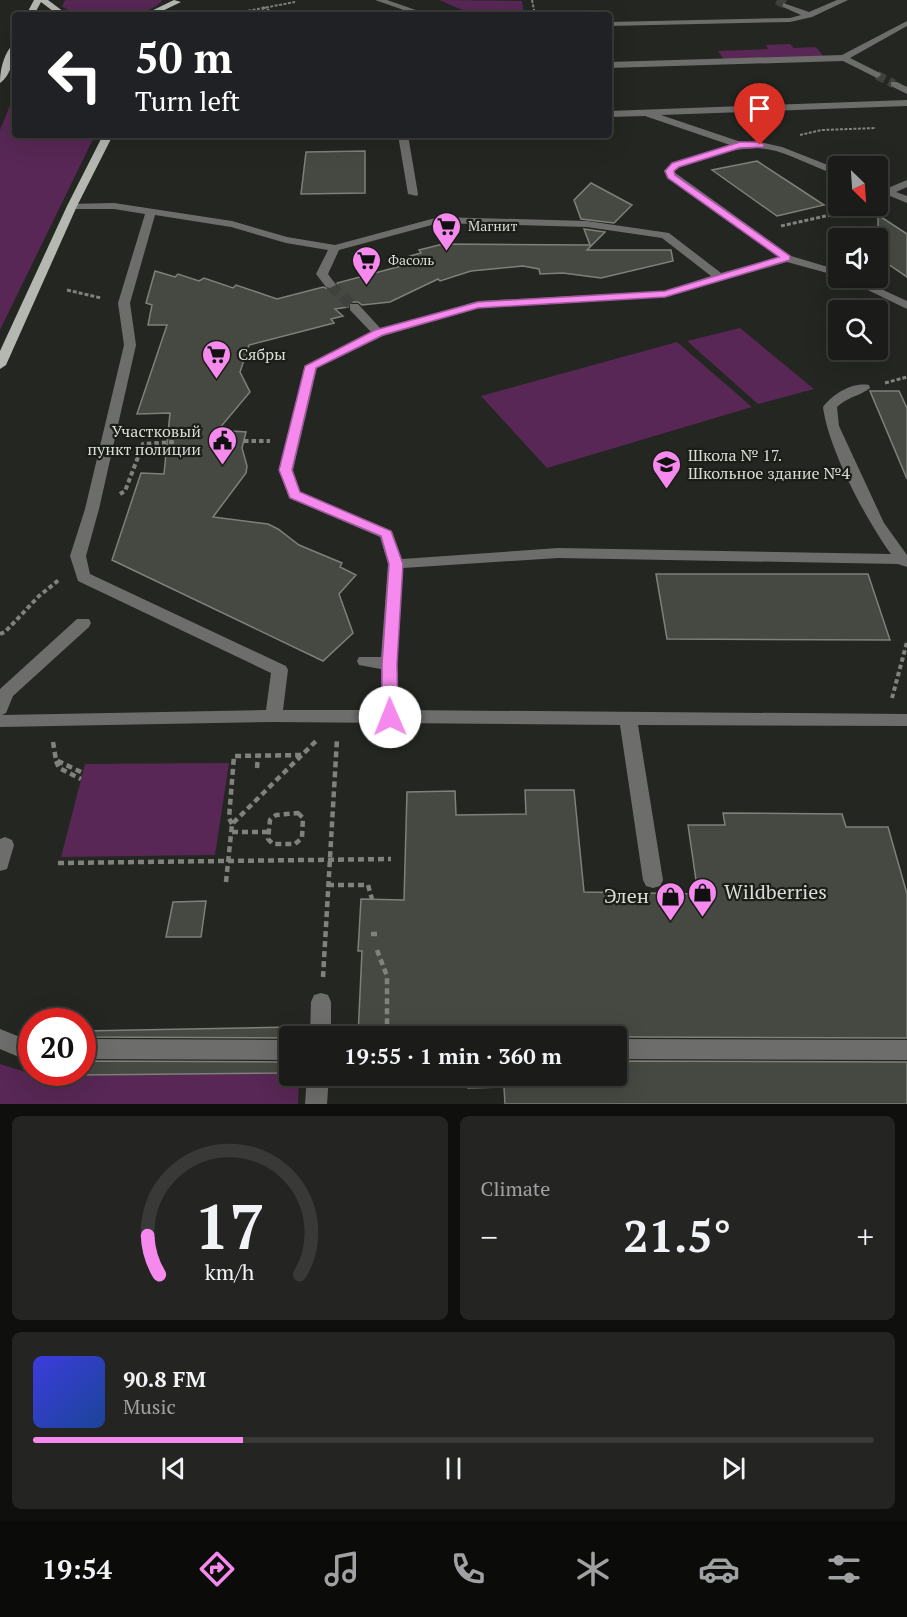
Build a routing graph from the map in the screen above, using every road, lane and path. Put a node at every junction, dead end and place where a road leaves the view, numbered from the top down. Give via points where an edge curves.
1 (43, 0) edge
2 (379, 0) edge
3 (844, 0) edge
4 (177, 1) edge
5 (295, 2) dead end
6 (786, 5) dead end
7 (262, 6) junction
8 (58, 12) edge
9 (153, 12) edge
10 (238, 12) edge
11 (265, 12) edge
12 (272, 12) edge
13 (417, 12) edge
14 (809, 15) junction
15 (907, 23) edge
16 (612, 24) edge
17 (12, 53) edge
18 (844, 58) junction
19 (612, 65) edge
20 (877, 75) tunnel mouth
21 (0, 80) edge
22 (894, 84) tunnel mouth
23 (907, 90) edge
24 (907, 104) edge
25 (646, 113) junction
26 (612, 114) edge
27 (886, 127) dead end
28 (106, 138) edge
29 (404, 138) edge
30 (740, 145) junction
31 (779, 149) junction
32 (828, 168) edge
33 (907, 183) edge
34 (888, 192) joint
35 (413, 194) dead end
36 (907, 200) edge
37 (72, 206) junction
38 (152, 212) junction
39 (828, 216) edge
40 (751, 233) junction
41 (335, 248) junction
42 (786, 258) junction
43 (828, 270) edge
44 (719, 277) junction
45 (330, 285) dead end
46 (870, 288) edge
47 (67, 290) dead end
48 (124, 303) junction
49 (907, 305) edge
50 (354, 307) tunnel mouth
51 (379, 333) junction
52 (0, 365) edge
53 (864, 388) dead end
54 (175, 442) dead end
55 (125, 491) dead end
56 (904, 562) edge
57 (396, 564) junction
58 (39, 596) dead end
59 (83, 623) dead end
60 (0, 634) edge
61 (907, 642) edge
62 (365, 661) dead end
63 (389, 664) junction
64 (0, 709) edge
65 (274, 716) junction
66 (390, 717) junction
67 (628, 718) junction
68 (886, 720) junction
69 (907, 720) edge
70 (0, 721) edge
71 (52, 736) dead end
72 (321, 736) dead end
73 (329, 736) dead end
74 (302, 755) junction
75 (258, 756) junction
76 (258, 768) dead end
77 (82, 776) dead end
78 (232, 824) junction
79 (232, 832) junction
80 (268, 832) junction
81 (330, 858) junction
82 (391, 858) dead end
83 (229, 860) junction
84 (58, 863) dead end
85 (653, 880) dead end
86 (226, 882) dead end
87 (328, 885) junction
88 (372, 899) dead end
89 (371, 933) dead end
90 (379, 934) dead end
91 (377, 950) dead end
92 (321, 1002) joint
93 (320, 1026) edge
94 (387, 1026) edge
95 (0, 1039) edge
96 (18, 1047) edge
97 (96, 1049) edge
98 (627, 1049) edge
99 (279, 1050) edge
100 (907, 1050) edge
101 (317, 1086) edge
102 (316, 1104) edge

1 - 8 main road
2 - 13 lane
3 - 14 lane
4 - 9 main road
5 - 7 path
6 - 14 lane
7 - 10 path
7 - 11 path
7 - 12 path
14 - 16 lane via 790,20
15 - 18 lane
17 - 21 main road
18 - 19 lane
18 - 20 lane
22 - 23 lane
24 - 25 lane
25 - 26 lane
25 - 30 lane
27 - 31 path via 822,130 791,137
28 - 37 main road
29 - 35 lane
30 - 31 lane
30 - 40 lane via 676,165 669,171
31 - 32 lane
33 - 34 lane
34 - 36 lane
37 - 38 lane via 114,206
37 - 52 main road
38 - 41 lane via 232,224 286,240
38 - 48 lane
39 - 40 path
40 - 42 lane
41 - 44 lane via 439,220 587,224 665,235
41 - 45 lane via 322,274
42 - 43 lane
42 - 44 lane
44 - 51 lane via 665,294 478,305
46 - 49 lane
47 - 48 path
48 - 65 lane via 130,345 78,556 82,577 280,670
50 - 51 lane
51 - 57 lane via 311,366 286,470 294,495 387,534
53 - 56 lane via 836,398 830,407 832,426 877,524
54 - 55 path via 142,444
56 - 57 lane via 558,553
57 - 63 lane
58 - 60 path
59 - 64 lane via 6,693
61 - 68 path
62 - 63 lane
63 - 66 lane
65 - 66 lane
65 - 70 lane
66 - 67 lane
67 - 68 lane
67 - 85 lane
68 - 69 lane
71 - 77 path via 59,768
72 - 74 path
73 - 81 path via 337,736
74 - 75 path
74 - 78 path
75 - 76 path
75 - 78 path via 234,756 229,818
78 - 79 path
79 - 80 path
79 - 83 path
80 - 80 path via 273,844 295,844 302,838 303,818 298,813 276,815 270,820
81 - 82 path
81 - 83 path
81 - 87 path
83 - 84 path
83 - 86 path
87 - 88 path via 368,885
87 - 92 path
89 - 90 path
91 - 94 path via 387,976
92 - 93 lane
95 - 96 lane
97 - 99 lane
98 - 100 lane
101 - 102 lane

